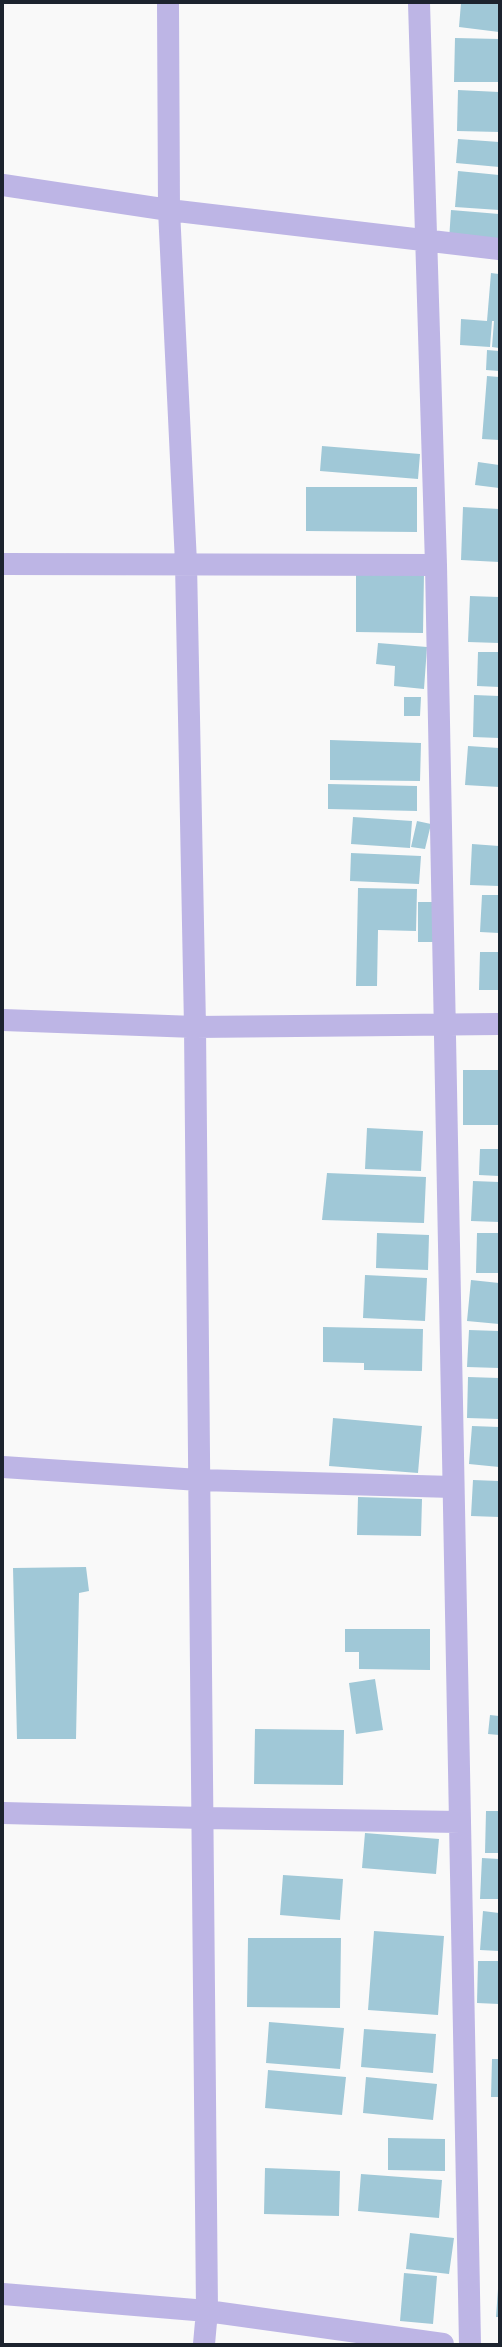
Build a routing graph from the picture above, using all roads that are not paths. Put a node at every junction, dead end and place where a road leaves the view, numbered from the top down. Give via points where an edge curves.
1 (168, 3) edge
2 (419, 3) edge
3 (3, 185) edge
4 (169, 210) junction
5 (425, 241) junction
6 (499, 249) edge
7 (3, 564) edge
8 (186, 564) junction
9 (436, 565) junction
10 (3, 1020) edge
11 (444, 1024) junction
12 (499, 1024) edge
13 (195, 1028) junction
14 (3, 1467) edge
15 (199, 1480) junction
16 (453, 1487) junction
17 (3, 1813) edge
18 (203, 1818) junction
19 (460, 1822) junction
20 (3, 2294) edge
21 (207, 2311) junction
22 (204, 2344) edge
23 (443, 2344) edge
24 (470, 2344) edge

1 - 4 street
2 - 5 street
3 - 4 street
4 - 5 street
4 - 8 street
5 - 6 street
5 - 9 street
7 - 8 street
8 - 9 street
8 - 13 street
9 - 11 street
10 - 13 street
11 - 12 street
11 - 13 street
11 - 16 street
13 - 15 street
14 - 15 street
15 - 16 street
15 - 18 street
16 - 19 street
17 - 18 street
18 - 19 street
18 - 21 street
19 - 24 street
20 - 21 street
21 - 22 street
21 - 23 street

